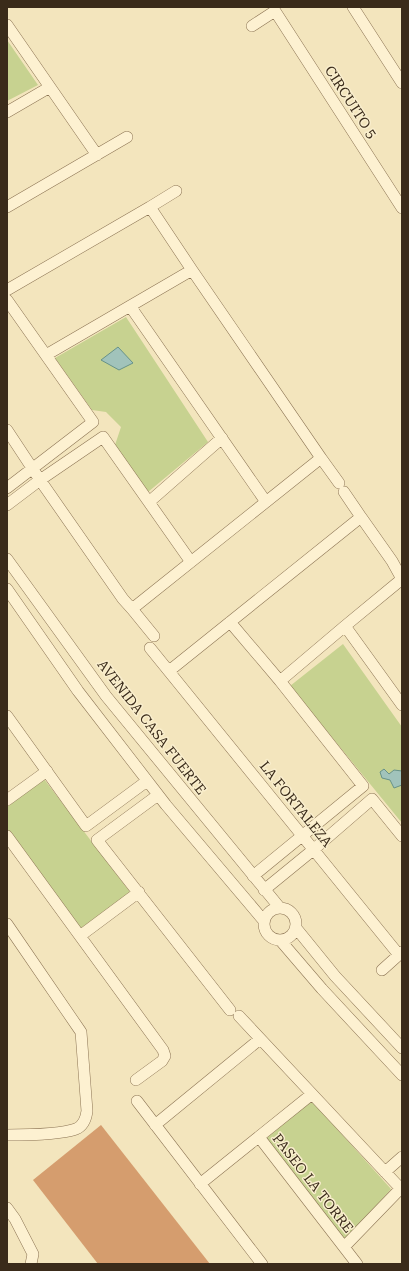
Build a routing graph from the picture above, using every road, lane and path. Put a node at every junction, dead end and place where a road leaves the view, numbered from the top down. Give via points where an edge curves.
1 (353, 7) edge
2 (278, 9) edge
3 (7, 25) edge
4 (252, 26) dead end
5 (402, 83) edge
6 (50, 87) junction
7 (7, 112) edge
8 (127, 137) dead end
9 (96, 155) junction
10 (176, 191) dead end
11 (7, 207) edge
12 (150, 207) junction
13 (402, 208) edge
14 (192, 270) junction
15 (7, 290) edge
16 (7, 300) edge
17 (130, 306) junction
18 (46, 355) junction
19 (7, 430) edge
20 (222, 438) junction
21 (322, 458) junction
22 (32, 468) junction
23 (40, 480) junction
24 (7, 488) edge
25 (150, 502) junction
26 (266, 502) junction
27 (7, 505) edge
28 (360, 517) junction
29 (7, 560) edge
30 (192, 562) junction
31 (402, 579) edge
32 (7, 589) edge
33 (132, 609) junction
34 (230, 622) junction
35 (345, 626) junction
36 (154, 636) dead end
37 (150, 648) dead end
38 (170, 671) junction
39 (280, 681) junction
40 (402, 705) edge
41 (7, 716) edge
42 (47, 771) junction
43 (147, 781) junction
44 (158, 795) junction
45 (7, 800) edge
46 (7, 836) edge
47 (302, 836) junction
48 (402, 836) edge
49 (313, 850) junction
50 (253, 876) junction
51 (264, 890) junction
52 (139, 892) junction
53 (280, 908) junction
54 (264, 921) junction
55 (7, 924) edge
56 (296, 928) junction
57 (80, 936) junction
58 (280, 940) junction
59 (400, 954) edge
60 (382, 970) dead end
61 (260, 1039) junction
62 (402, 1048) edge
63 (402, 1075) edge
64 (136, 1080) dead end
65 (312, 1094) junction
66 (137, 1101) dead end
67 (155, 1125) junction
68 (7, 1135) edge
69 (258, 1137) junction
70 (402, 1157) edge
71 (385, 1172) junction
72 (200, 1184) junction
73 (402, 1188) edge
74 (7, 1208) edge
75 (344, 1247) junction
76 (31, 1264) edge
77 (262, 1264) edge
78 (357, 1264) edge

1 - 5 street
2 - 4 street, CIRCUITO 5
2 - 13 street, CIRCUITO 5
3 - 6 street
6 - 7 street
6 - 9 street
8 - 9 street
9 - 11 street
10 - 12 street
12 - 14 street
12 - 15 street
14 - 17 street
14 - 21 street
16 - 18 street
17 - 18 street
17 - 20 street
18 - 22 street via 93,422
19 - 22 street
20 - 25 street
20 - 26 street
21 - 26 street
21 - 28 street
22 - 23 street
22 - 24 street
23 - 25 street via 103,437
23 - 27 street
23 - 33 street
25 - 30 street
26 - 30 street
28 - 31 street
28 - 34 street
29 - 50 street, AVENIDA CASA FUERTE via 106,696
30 - 33 street
31 - 35 street
32 - 43 street via 78,691
33 - 36 street
34 - 38 street
34 - 39 street
35 - 39 street
35 - 40 street
37 - 38 street, LA FORTALEZA
38 - 47 street, LA FORTALEZA
39 - 47 street via 363,786
41 - 42 street
42 - 43 street via 86,826
42 - 45 street
43 - 44 street
44 - 52 street, PASEO LA TORRE via 97,840
44 - 54 street
46 - 57 street
47 - 49 street, LA FORTALEZA
47 - 50 street
48 - 49 street via 372,799
49 - 51 street
49 - 59 street, LA FORTALEZA
50 - 51 street, AVENIDA CASA FUERTE
51 - 53 street, AVENIDA CASA FUERTE
52 - 57 street
52 - 61 street, PASEO LA TORRE via 234,1013
53 - 54 street via 269,912
53 - 56 street via 286,909 294,916
54 - 58 street via 266,932 274,939
55 - 68 street via 81,1032 87,1111 86,1120 77,1128 54,1133
56 - 58 street via 287,939
56 - 62 street via 335,976
57 - 64 street via 163,1050 165,1056 162,1061
58 - 63 street
59 - 60 street, LA FORTALEZA
61 - 65 street, PASEO LA TORRE
61 - 67 street
65 - 69 street, PASEO LA TORRE
65 - 71 street, PASEO LA TORRE
66 - 67 street
67 - 72 street
69 - 72 street, PASEO LA TORRE
69 - 75 street, PASEO LA TORRE
70 - 71 street
71 - 73 street, PASEO LA TORRE
72 - 77 street
73 - 75 street, PASEO LA TORRE
74 - 76 street via 33,1254
75 - 78 street, PASEO LA TORRE

